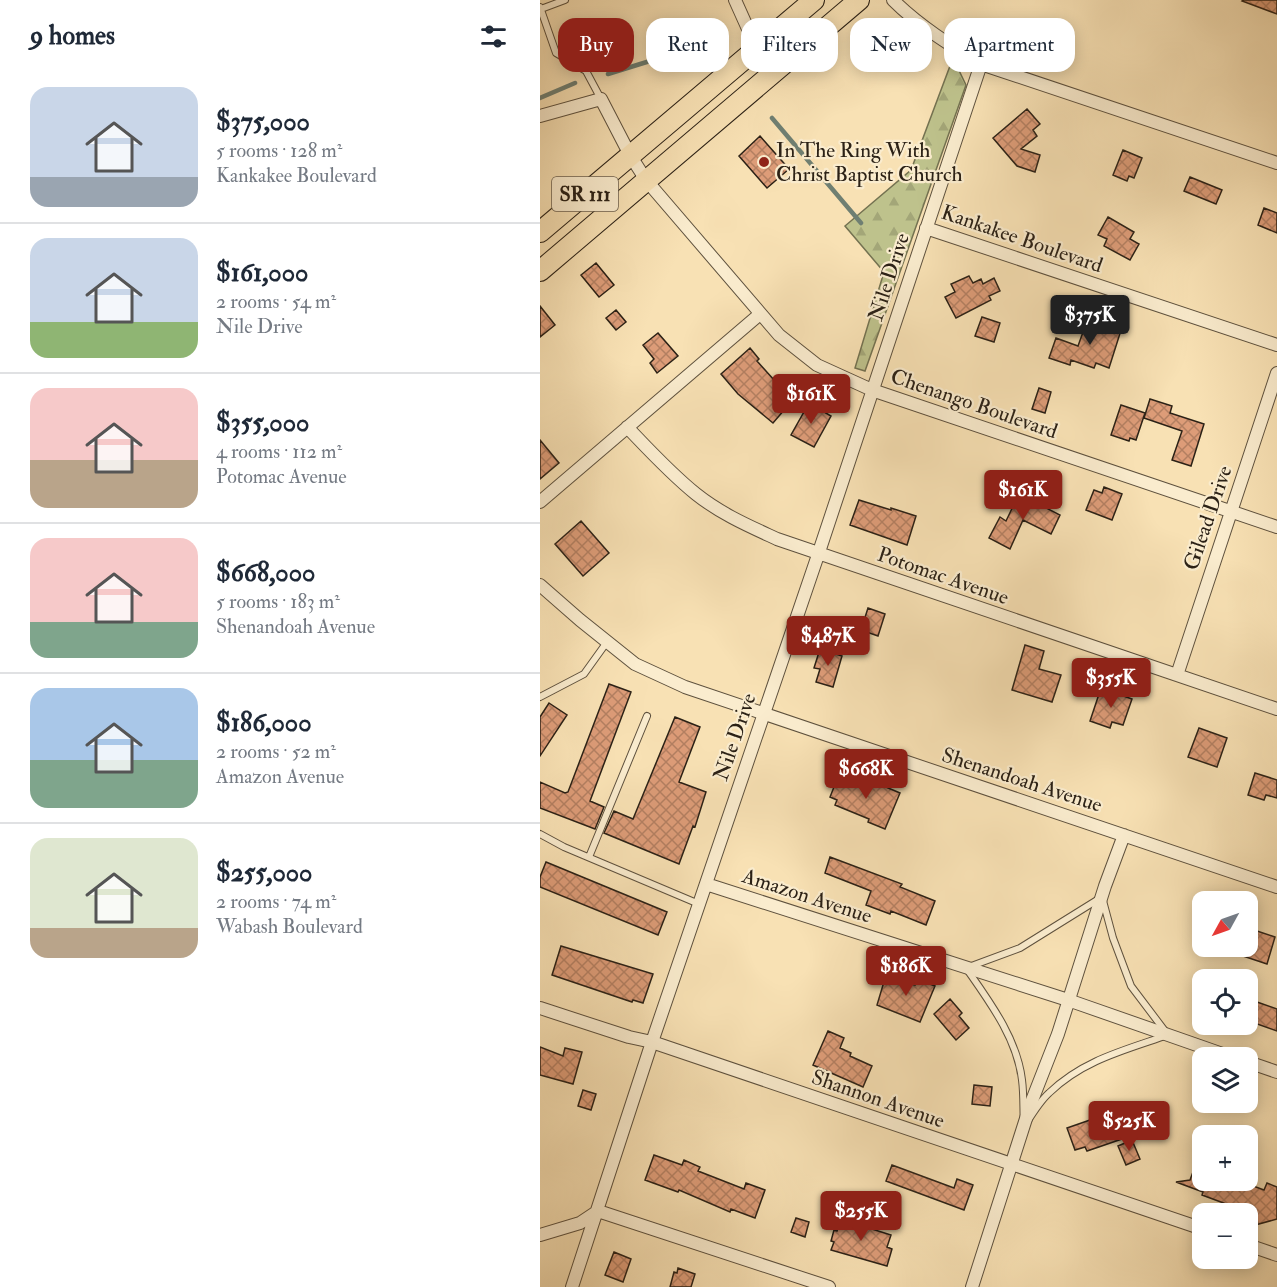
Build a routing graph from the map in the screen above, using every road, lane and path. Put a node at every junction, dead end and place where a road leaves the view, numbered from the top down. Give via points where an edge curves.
1 (566, 0) edge
2 (735, 0) edge
3 (814, 0) edge
4 (859, 0) edge
5 (893, 0) edge
6 (540, 8) edge
7 (743, 18) edge
8 (793, 18) edge
9 (838, 18) edge
10 (944, 42) edge
11 (741, 62) edge
12 (775, 72) edge
13 (978, 72) edge
14 (1005, 72) edge
15 (601, 99) junction
16 (540, 116) edge
17 (630, 155) junction
18 (1277, 163) edge
19 (646, 180) junction
20 (926, 228) junction
21 (540, 232) edge
22 (540, 271) edge
23 (760, 314) junction
24 (1277, 345) edge
25 (1277, 373) edge
26 (872, 390) junction
27 (627, 427) junction
28 (540, 502) edge
29 (1231, 512) junction
30 (1277, 527) edge
31 (818, 555) junction
32 (540, 585) edge
33 (607, 642) junction
34 (1177, 675) junction
35 (540, 697) edge
36 (1277, 709) edge
37 (763, 715) junction
38 (647, 716) dead end
39 (540, 834) edge
40 (1124, 834) junction
41 (589, 857) junction
42 (706, 884) junction
43 (1277, 887) edge
44 (1102, 897) junction
45 (700, 904) junction
46 (966, 968) junction
47 (1068, 1000) junction
48 (540, 1008) edge
49 (1168, 1035) junction
50 (652, 1042) junction
51 (1202, 1047) edge
52 (1258, 1065) edge
53 (1277, 1072) edge
54 (1023, 1126) junction
55 (1012, 1163) junction
56 (598, 1211) junction
57 (1192, 1225) edge
58 (540, 1235) edge
59 (1258, 1248) edge
60 (1277, 1255) edge
61 (572, 1287) edge
62 (829, 1287) edge
63 (972, 1287) edge

1 - 6 lane
2 - 7 street
3 - 8 main road, SR 111
4 - 9 main road, SR 111
5 - 10 street
6 - 15 lane via 556,53 586,71
11 - 17 main road, SR 111
12 - 19 main road, SR 111
13 - 20 street, Nile Drive
14 - 18 street
15 - 16 street
15 - 17 street, Chenango Boulevard
17 - 19 street, Chenango Boulevard
17 - 21 main road, SR 111
19 - 22 main road, SR 111
19 - 23 street, Chenango Boulevard
20 - 24 street, Kankakee Boulevard
20 - 26 street, Nile Drive
23 - 26 street, Chenango Boulevard via 817,365
23 - 27 street
25 - 29 street, Gilead Drive
26 - 29 street, Chenango Boulevard
26 - 31 street, Nile Drive
27 - 28 street
27 - 31 street, Potomac Avenue via 697,495 729,516
29 - 30 street, Chenango Boulevard
29 - 34 street, Gilead Drive
31 - 34 street, Potomac Avenue
31 - 37 street, Nile Drive
32 - 33 street, Shenandoah Avenue
33 - 35 lane via 584,674
33 - 37 street, Shenandoah Avenue via 634,664
34 - 36 street, Potomac Avenue
37 - 40 street, Shenandoah Avenue
37 - 42 street, Nile Drive
38 - 41 lane
39 - 41 lane
40 - 43 street, Shenandoah Avenue
40 - 44 street
41 - 45 lane
42 - 45 street, Nile Drive
42 - 46 street, Amazon Avenue
44 - 46 lane via 1020,948
44 - 47 street
44 - 49 lane via 1131,986
45 - 50 street, Nile Drive
46 - 47 street, Amazon Avenue
46 - 54 lane via 1000,1018 1013,1050 1022,1078
47 - 49 street, Amazon Avenue
47 - 54 street
48 - 50 street, Shannon Avenue
49 - 51 street, Amazon Avenue
49 - 54 lane via 1101,1057 1069,1077 1047,1094
50 - 55 street, Shannon Avenue
50 - 56 street, Nile Drive
52 - 53 street
54 - 55 street
55 - 57 street, Shannon Avenue
55 - 63 street
56 - 58 street via 580,1223
56 - 61 street, Nile Drive
56 - 62 street
59 - 60 street

